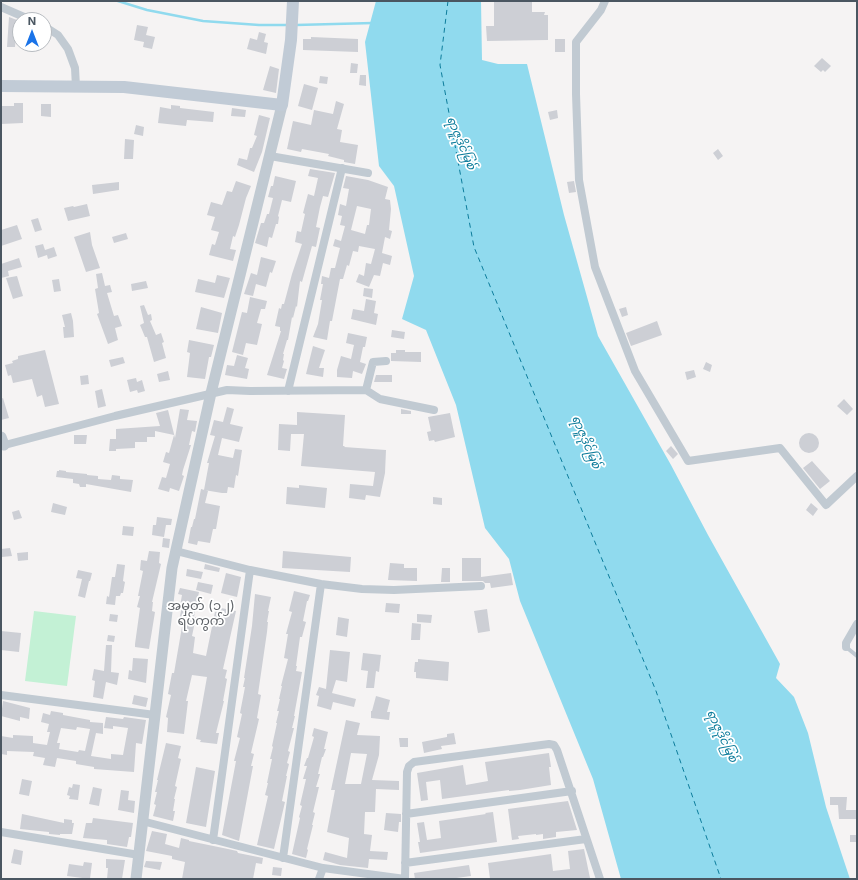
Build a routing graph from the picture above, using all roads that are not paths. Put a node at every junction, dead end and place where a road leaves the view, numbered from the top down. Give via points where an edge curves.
1 (293, 1) edge
2 (605, 1) edge
3 (1, 7) edge
4 (13, 12) edge
5 (52, 31) edge
6 (1, 86) edge
7 (76, 87) junction
8 (282, 105) junction
9 (270, 156) junction
10 (342, 168) junction
11 (368, 173) dead end
12 (386, 361) dead end
13 (366, 390) junction
14 (288, 391) junction
15 (210, 393) junction
16 (434, 410) dead end
17 (2, 443) edge
18 (857, 476) edge
19 (176, 552) junction
20 (250, 570) junction
21 (321, 584) junction
22 (481, 586) dead end
23 (857, 624) edge
24 (846, 647) joint
25 (857, 656) edge
26 (1, 695) edge
27 (155, 715) junction
28 (572, 791) junction
29 (406, 814) junction
30 (142, 821) junction
31 (1, 832) edge
32 (586, 839) junction
33 (213, 840) junction
34 (139, 855) junction
35 (283, 858) junction
36 (405, 863) junction
37 (323, 868) junction
38 (136, 879) edge
39 (319, 879) edge
40 (405, 879) edge
41 (600, 879) edge

1 - 8 main road via 291,40
2 - 18 street via 576,42 579,180 595,267 635,371 688,461 780,448 826,505
3 - 4 street
5 - 7 street via 68,49 75,68
6 - 7 main road
7 - 8 main road via 124,87
8 - 9 street
9 - 10 street
9 - 15 street
10 - 11 street
10 - 14 street
12 - 13 street via 374,362
13 - 14 street
13 - 16 street via 380,399
14 - 15 street via 227,390
15 - 17 street
15 - 19 street
19 - 20 street
19 - 27 street
20 - 21 street
20 - 33 street
21 - 22 street via 394,590
21 - 35 street
23 - 24 street
24 - 25 lane
26 - 27 street
27 - 30 street
28 - 29 street
28 - 29 street via 557,750 554,745 549,744 414,762 407,772
28 - 32 street
29 - 36 street
30 - 33 street
30 - 34 street
31 - 34 street
32 - 36 street
32 - 41 street
33 - 35 street
34 - 38 street
35 - 37 street
36 - 40 street
37 - 39 street
37 - 40 street

